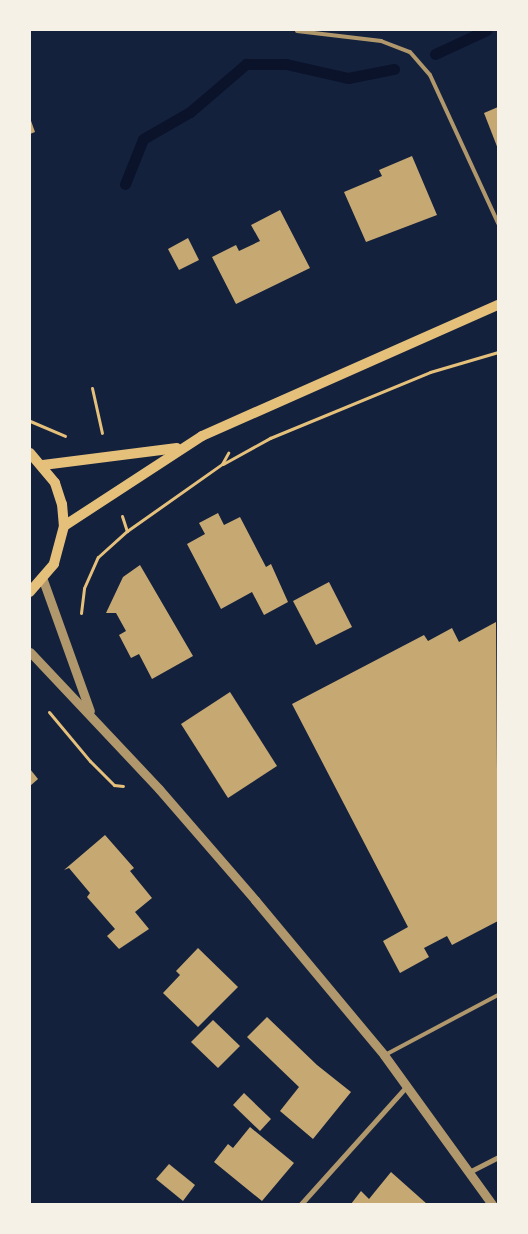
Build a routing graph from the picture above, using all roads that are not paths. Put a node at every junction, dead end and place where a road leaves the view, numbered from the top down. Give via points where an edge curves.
1 (297, 31) dead end
2 (498, 223) edge
3 (498, 304) edge
4 (180, 448) junction
5 (30, 453) edge
6 (43, 465) junction
7 (64, 526) junction
8 (42, 580) junction
9 (30, 592) edge
10 (30, 652) edge
11 (91, 713) junction
12 (498, 995) edge
13 (384, 1056) junction
14 (407, 1086) junction
15 (498, 1157) edge
16 (469, 1172) junction
17 (301, 1204) edge
18 (492, 1204) edge

1 - 2 lane via 381,41 410,52 430,75
3 - 4 main road
4 - 6 main road
4 - 7 main road
5 - 6 main road
6 - 7 main road via 55,483 62,504
7 - 8 main road via 54,564
8 - 9 main road
8 - 11 street
10 - 11 street
11 - 13 street via 255,900
12 - 13 lane
13 - 14 street
14 - 16 street
14 - 17 street
15 - 16 street
16 - 18 street

